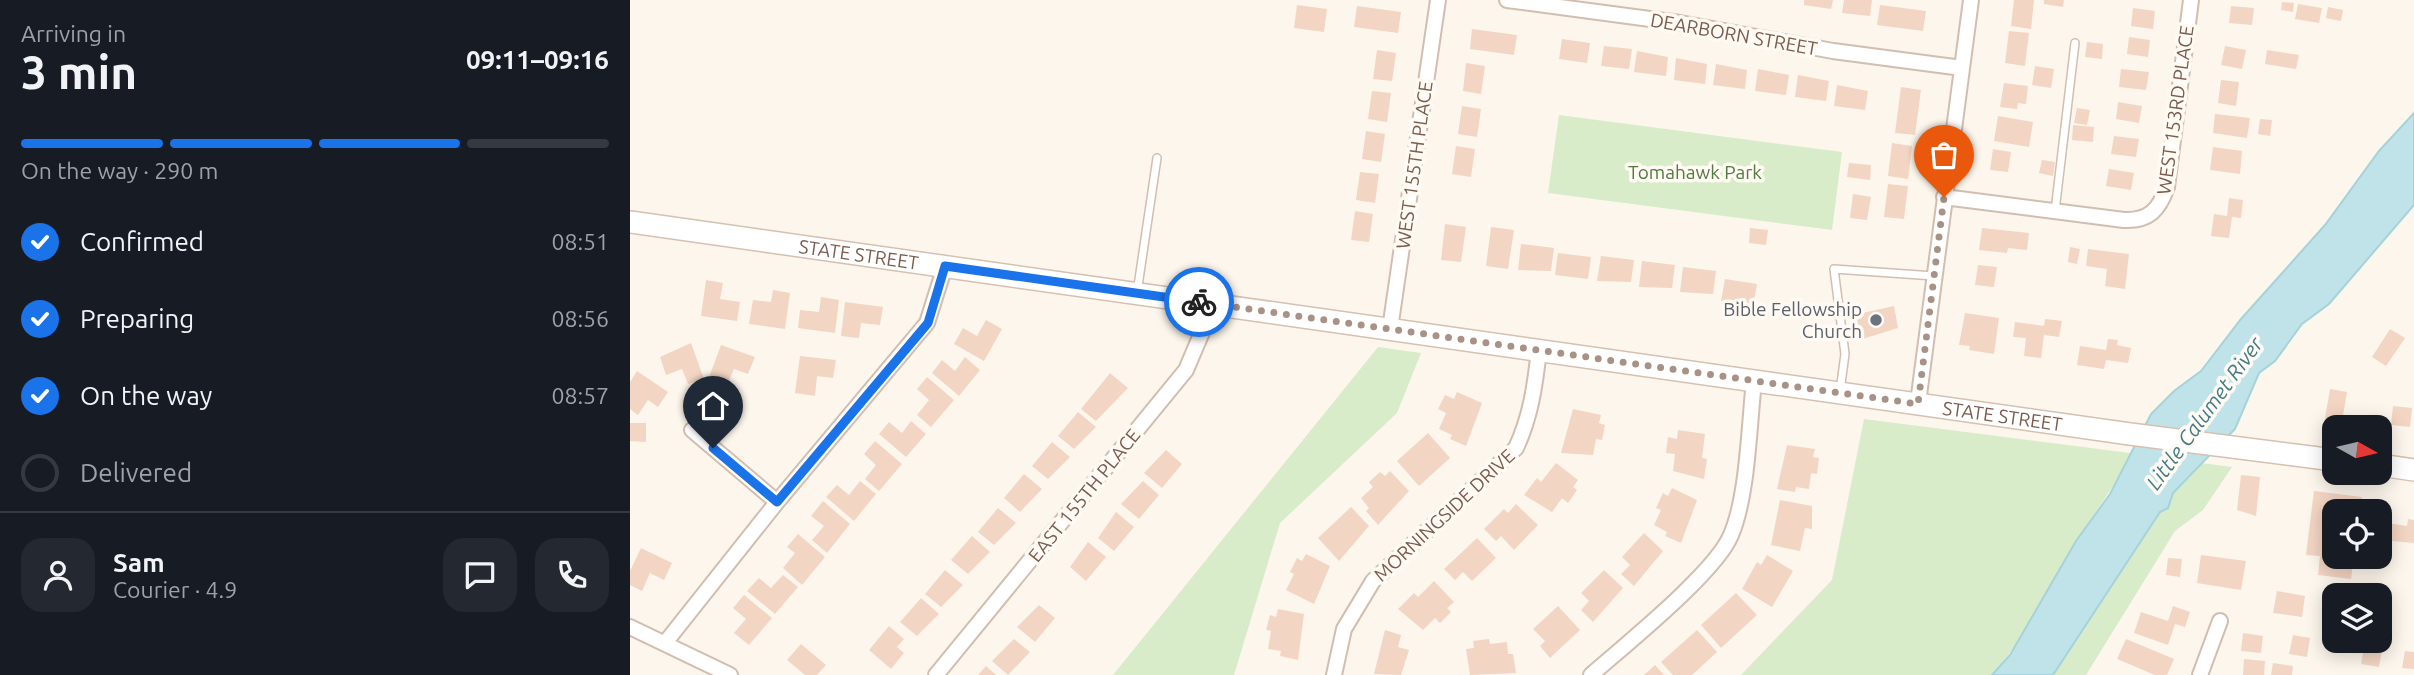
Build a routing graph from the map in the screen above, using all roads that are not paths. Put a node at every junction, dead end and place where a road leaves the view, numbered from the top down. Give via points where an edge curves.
1 (1438, 0) edge
2 (1507, 0) edge
3 (1971, 0) edge
4 (2191, 0) edge
5 (2075, 43) dead end
6 (1962, 68) junction
7 (1157, 158) dead end
8 (1944, 197) junction
9 (2054, 211) junction
10 (630, 222) edge
11 (945, 266) junction
12 (1934, 276) junction
13 (1137, 293) junction
14 (1214, 304) junction
15 (1390, 329) junction
16 (1539, 350) junction
17 (1755, 381) junction
18 (1840, 393) junction
19 (1918, 404) junction
20 (692, 430) dead end
21 (2322, 458) edge
22 (2392, 467) edge
23 (2414, 470) edge
24 (777, 502) junction
25 (2220, 621) dead end
26 (630, 627) edge
27 (665, 643) junction
28 (730, 675) edge
29 (936, 675) edge
30 (1334, 675) edge
31 (1591, 675) edge
32 (2200, 675) edge

1 - 15 street, WEST 155TH PLACE
2 - 6 street, DEARBORN STREET
3 - 6 street
4 - 9 street, WEST 153RD PLACE via 2167,187 2161,203 2150,216 2138,220
5 - 9 lane
6 - 8 street
7 - 13 lane
8 - 9 street
8 - 12 street
10 - 11 main road, STATE STREET
11 - 13 main road, STATE STREET
11 - 24 street via 928,323
12 - 18 lane via 1834,269 1845,354
12 - 19 street
13 - 14 main road, STATE STREET
14 - 15 main road, STATE STREET
14 - 29 street, EAST 155TH PLACE via 1186,370
15 - 16 main road, STATE STREET
16 - 17 main road, STATE STREET
16 - 30 street, MORNINGSIDE DRIVE via 1527,426 1516,448 1373,581 1344,629
17 - 18 main road, STATE STREET
17 - 31 street via 1740,502 1731,535 1691,583
18 - 19 main road, STATE STREET
19 - 21 main road, STATE STREET
20 - 24 street
22 - 23 main road
24 - 27 street
25 - 32 street
26 - 27 street
27 - 28 street

